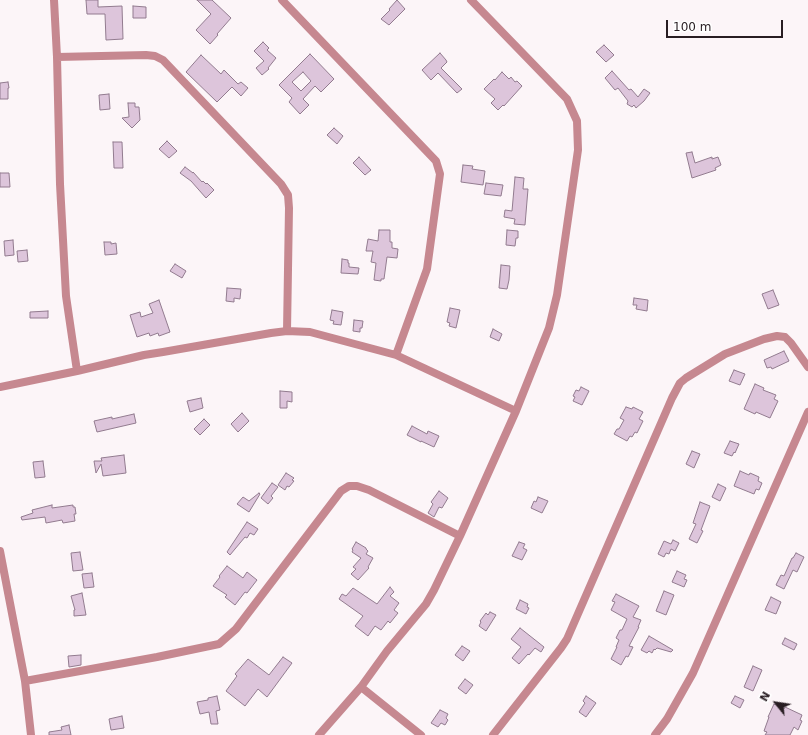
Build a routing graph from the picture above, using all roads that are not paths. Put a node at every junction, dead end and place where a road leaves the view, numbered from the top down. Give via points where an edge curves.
1 (54, 0) edge
2 (282, 0) edge
3 (471, 0) edge
4 (57, 57) junction
5 (286, 332) junction
6 (396, 355) junction
7 (808, 367) edge
8 (77, 371) junction
9 (0, 387) edge
10 (516, 411) junction
11 (808, 412) edge
12 (460, 536) junction
13 (0, 551) edge
14 (24, 681) junction
15 (361, 687) junction
16 (31, 735) edge
17 (319, 735) edge
18 (421, 735) edge
19 (493, 735) edge
20 (655, 735) edge

1 - 4 street
2 - 6 street via 436,161 440,174 427,269
3 - 10 street via 567,99 577,121 578,150 558,295 549,328
4 - 5 street via 146,55 163,60 281,184 288,195 289,208
4 - 8 street via 66,296
5 - 6 street via 310,332
5 - 8 street via 156,353
6 - 10 street
7 - 19 street via 791,343 785,337 777,336 725,354 680,383 567,639
8 - 9 street
10 - 12 street
11 - 20 street via 693,673
12 - 14 street via 369,490 349,486 341,491 236,629 219,644
12 - 15 street via 426,604
13 - 14 street
14 - 16 street
15 - 17 street
15 - 18 street

